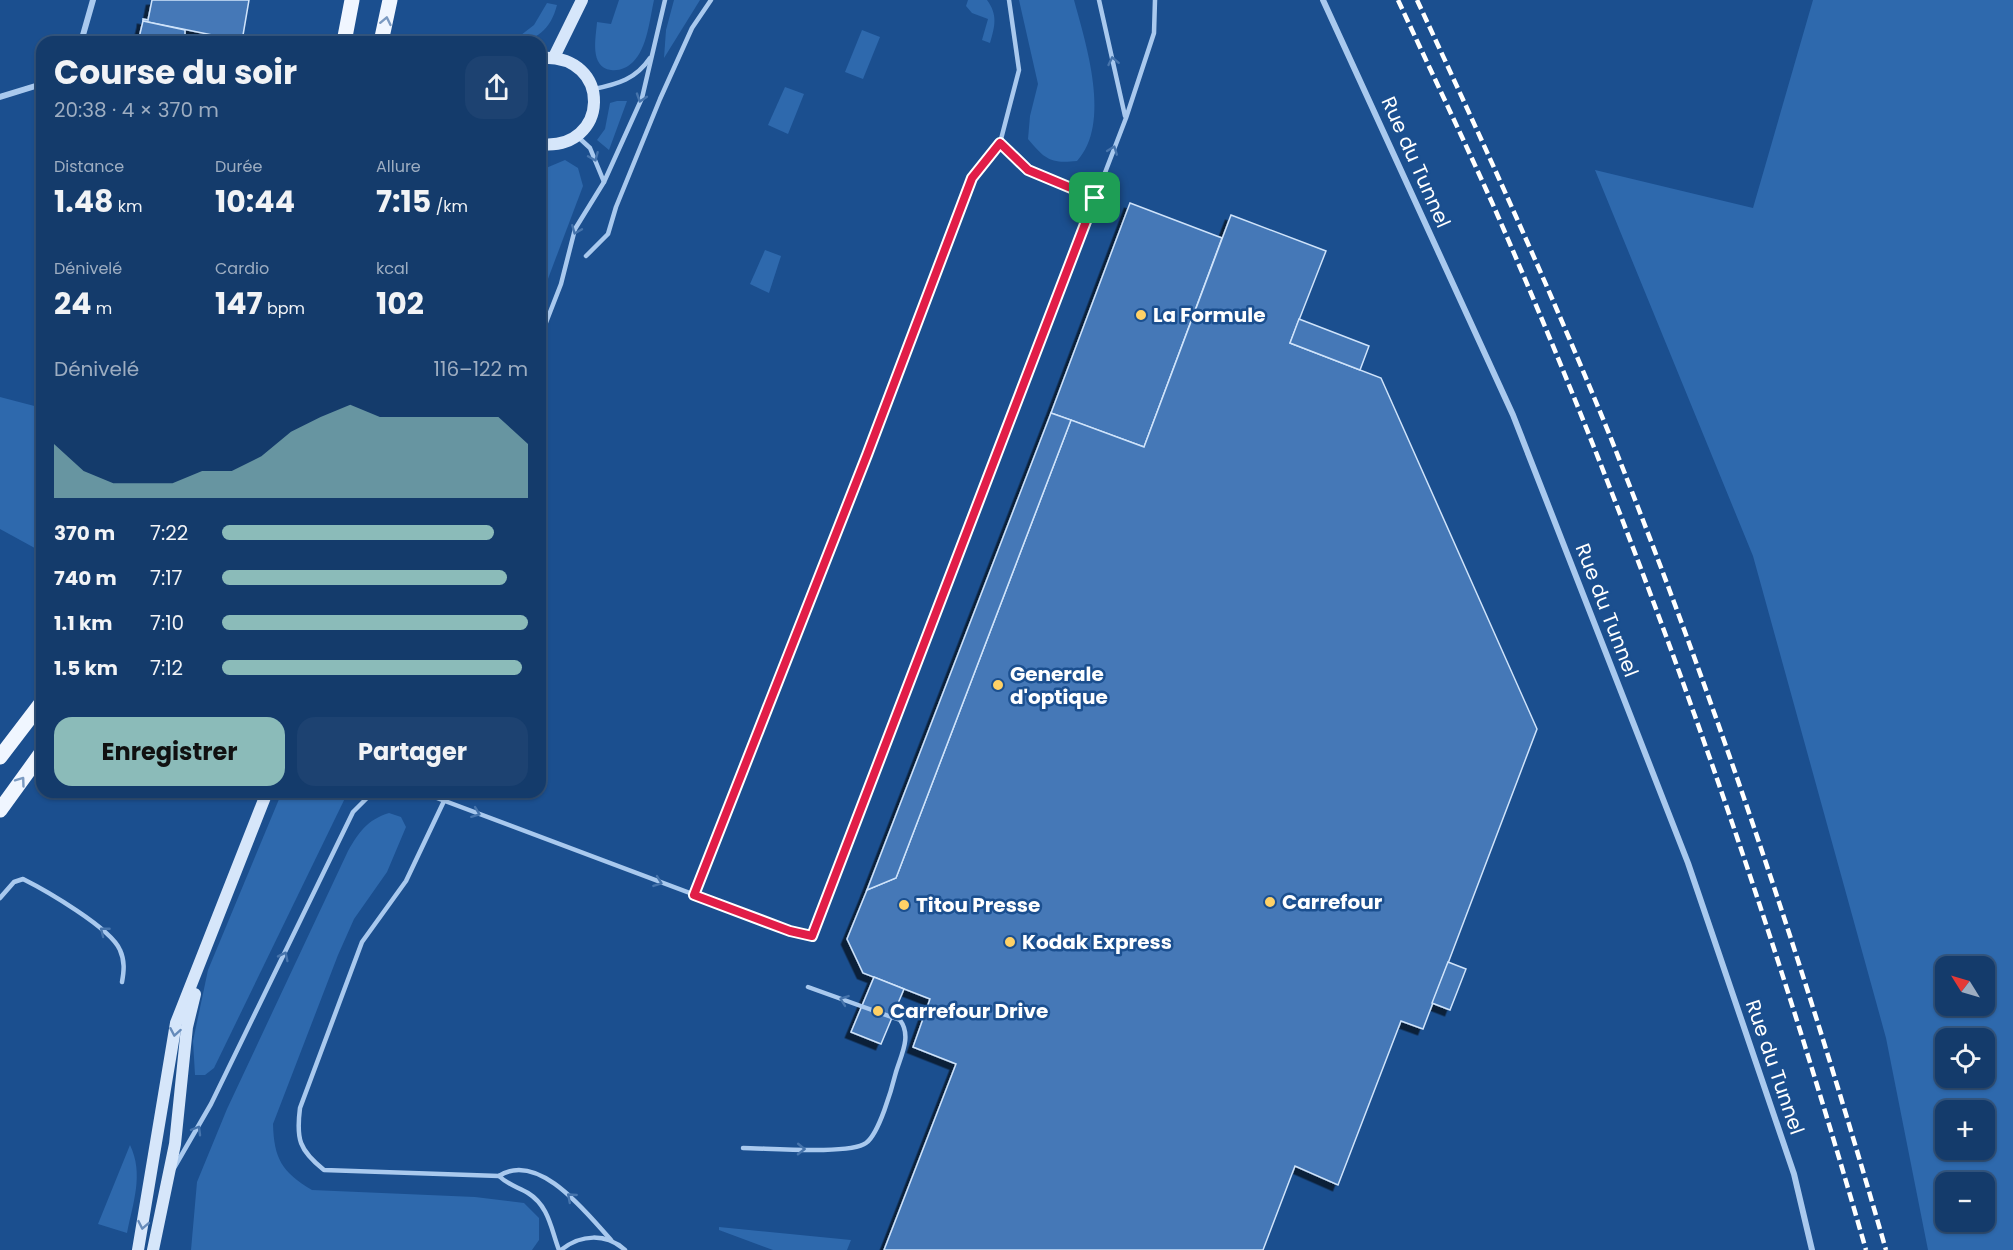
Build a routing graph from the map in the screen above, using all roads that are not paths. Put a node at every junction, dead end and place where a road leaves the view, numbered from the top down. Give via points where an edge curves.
1 (93, 0) edge
2 (352, 0) edge
3 (390, 0) edge
4 (582, 0) edge
5 (665, 0) edge
6 (711, 0) edge
7 (1009, 0) edge
8 (1099, 0) edge
9 (1155, 0) edge
10 (1323, 0) edge
11 (83, 36) edge
12 (345, 36) edge
13 (382, 36) edge
14 (653, 54) junction
15 (555, 57) junction
16 (546, 58) edge
17 (36, 86) edge
18 (593, 89) junction
19 (0, 97) edge
20 (1126, 118) junction
21 (577, 136) junction
22 (1000, 143) junction
23 (546, 144) edge
24 (604, 182) junction
25 (1095, 198) junction
26 (586, 256) dead end
27 (546, 323) edge
28 (36, 710) edge
29 (0, 757) edge
30 (36, 760) edge
31 (265, 798) edge
32 (367, 798) edge
33 (436, 798) edge
34 (444, 801) junction
35 (0, 810) edge
36 (694, 895) junction
37 (0, 899) edge
38 (203, 958) junction
39 (122, 982) dead end
40 (808, 987) dead end
41 (743, 1148) dead end
42 (500, 1176) junction
43 (167, 1180) junction
44 (610, 1240) junction
45 (138, 1250) edge
46 (153, 1250) edge
47 (560, 1250) edge
48 (625, 1250) edge
49 (1812, 1250) edge

1 - 11 street
2 - 12 main road
13 -> 3 main road
4 - 15 street
5 - 14 lane
6 - 26 lane via 692,28 660,99 608,234
7 - 22 lane via 1019,70
20 -> 8 lane
9 - 20 lane via 1154,33
10 - 49 street, Rue du Tunnel via 1513,415 1689,863 1794,1174
14 - 18 lane via 640,72 625,81
14 -> 24 lane via 642,98
15 - 16 street
15 - 18 street via 579,67
17 - 19 street
18 - 21 street via 592,115
25 -> 20 lane
21 - 23 street
21 -> 24 lane via 590,148
22 - 25 lane via 1028,170
22 - 36 lane via 972,178
24 -> 27 lane via 575,229
25 - 36 lane via 812,936
28 - 29 main road
35 -> 30 main road
31 - 38 street
43 -> 32 lane via 212,1104 353,812
33 - 34 lane
34 -> 36 lane
34 - 42 lane via 406,881 362,942 300,1108 297,1134 307,1157 324,1170
39 -> 37 lane via 124,965 110,935 23,879 14,882
38 - 43 street via 187,1027 175,1144
38 -> 45 street via 176,1023
41 -> 40 lane via 844,1149 866,1144 873,1136 894,1082 906,1028 900,1020
44 -> 42 lane via 579,1204 550,1181 517,1170
42 - 47 lane via 535,1197
43 - 46 street
44 - 47 lane via 582,1238
44 - 48 lane

